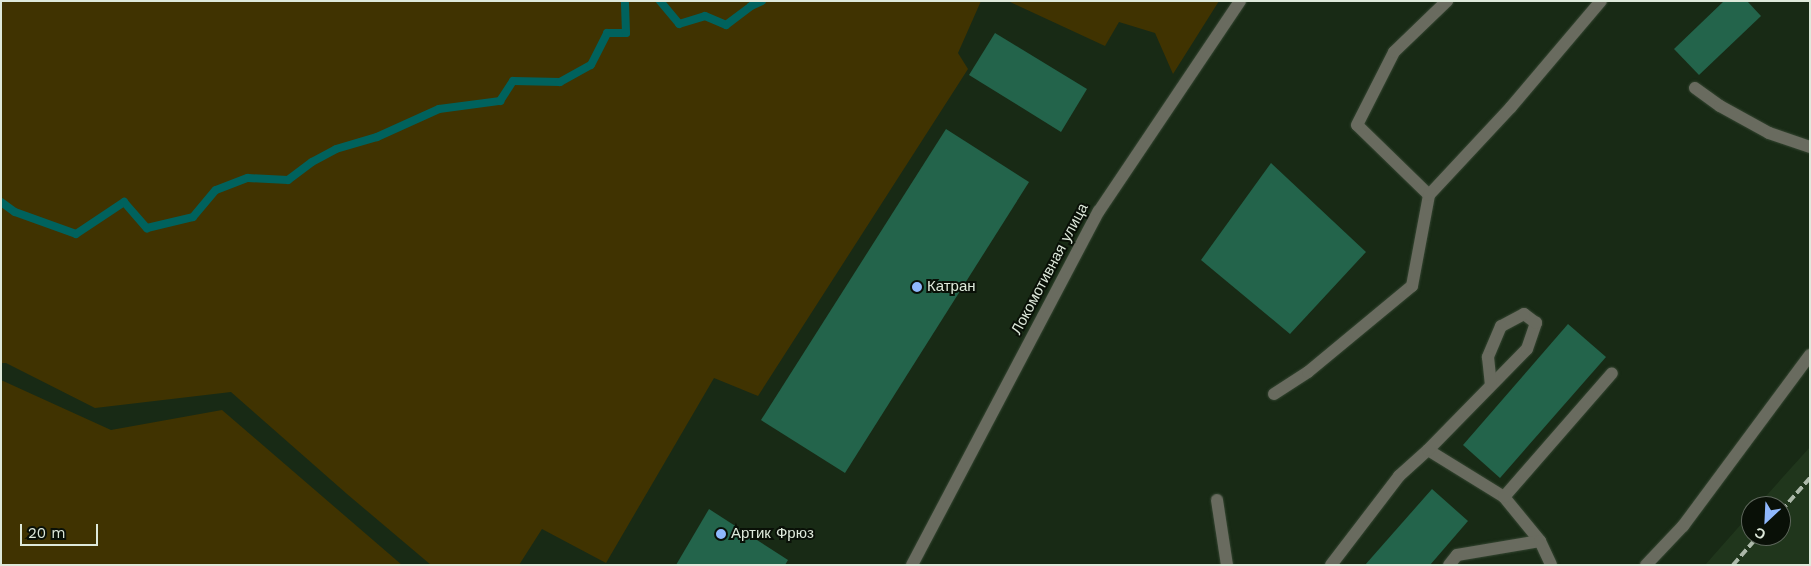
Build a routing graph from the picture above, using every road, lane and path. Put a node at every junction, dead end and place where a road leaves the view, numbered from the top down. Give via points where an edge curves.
1 (1240, 1) edge
2 (1447, 1) edge
3 (1601, 1) edge
4 (1695, 88) dead end
5 (1810, 147) edge
6 (1429, 195) junction
7 (1810, 355) edge
8 (1612, 373) dead end
9 (1491, 385) junction
10 (1274, 394) dead end
11 (1428, 450) junction
12 (1504, 497) junction
13 (1217, 500) dead end
14 (1540, 541) junction
15 (912, 565) edge
16 (1227, 565) edge
17 (1331, 565) edge
18 (1449, 565) edge
19 (1551, 565) edge
20 (1646, 565) edge

1 - 15 street, Локомотивная улица via 1099,211
2 - 6 street via 1394,52 1357,125
3 - 6 street via 1511,107
4 - 5 street via 1769,133
6 - 10 street via 1412,286 1308,372
7 - 20 street via 1683,526
8 - 12 street
9 - 9 street via 1528,349 1536,323 1524,314 1501,326 1488,357
9 - 11 street
11 - 12 street
11 - 17 street via 1399,476
12 - 14 street
13 - 16 street
14 - 18 street via 1457,555
14 - 19 street

